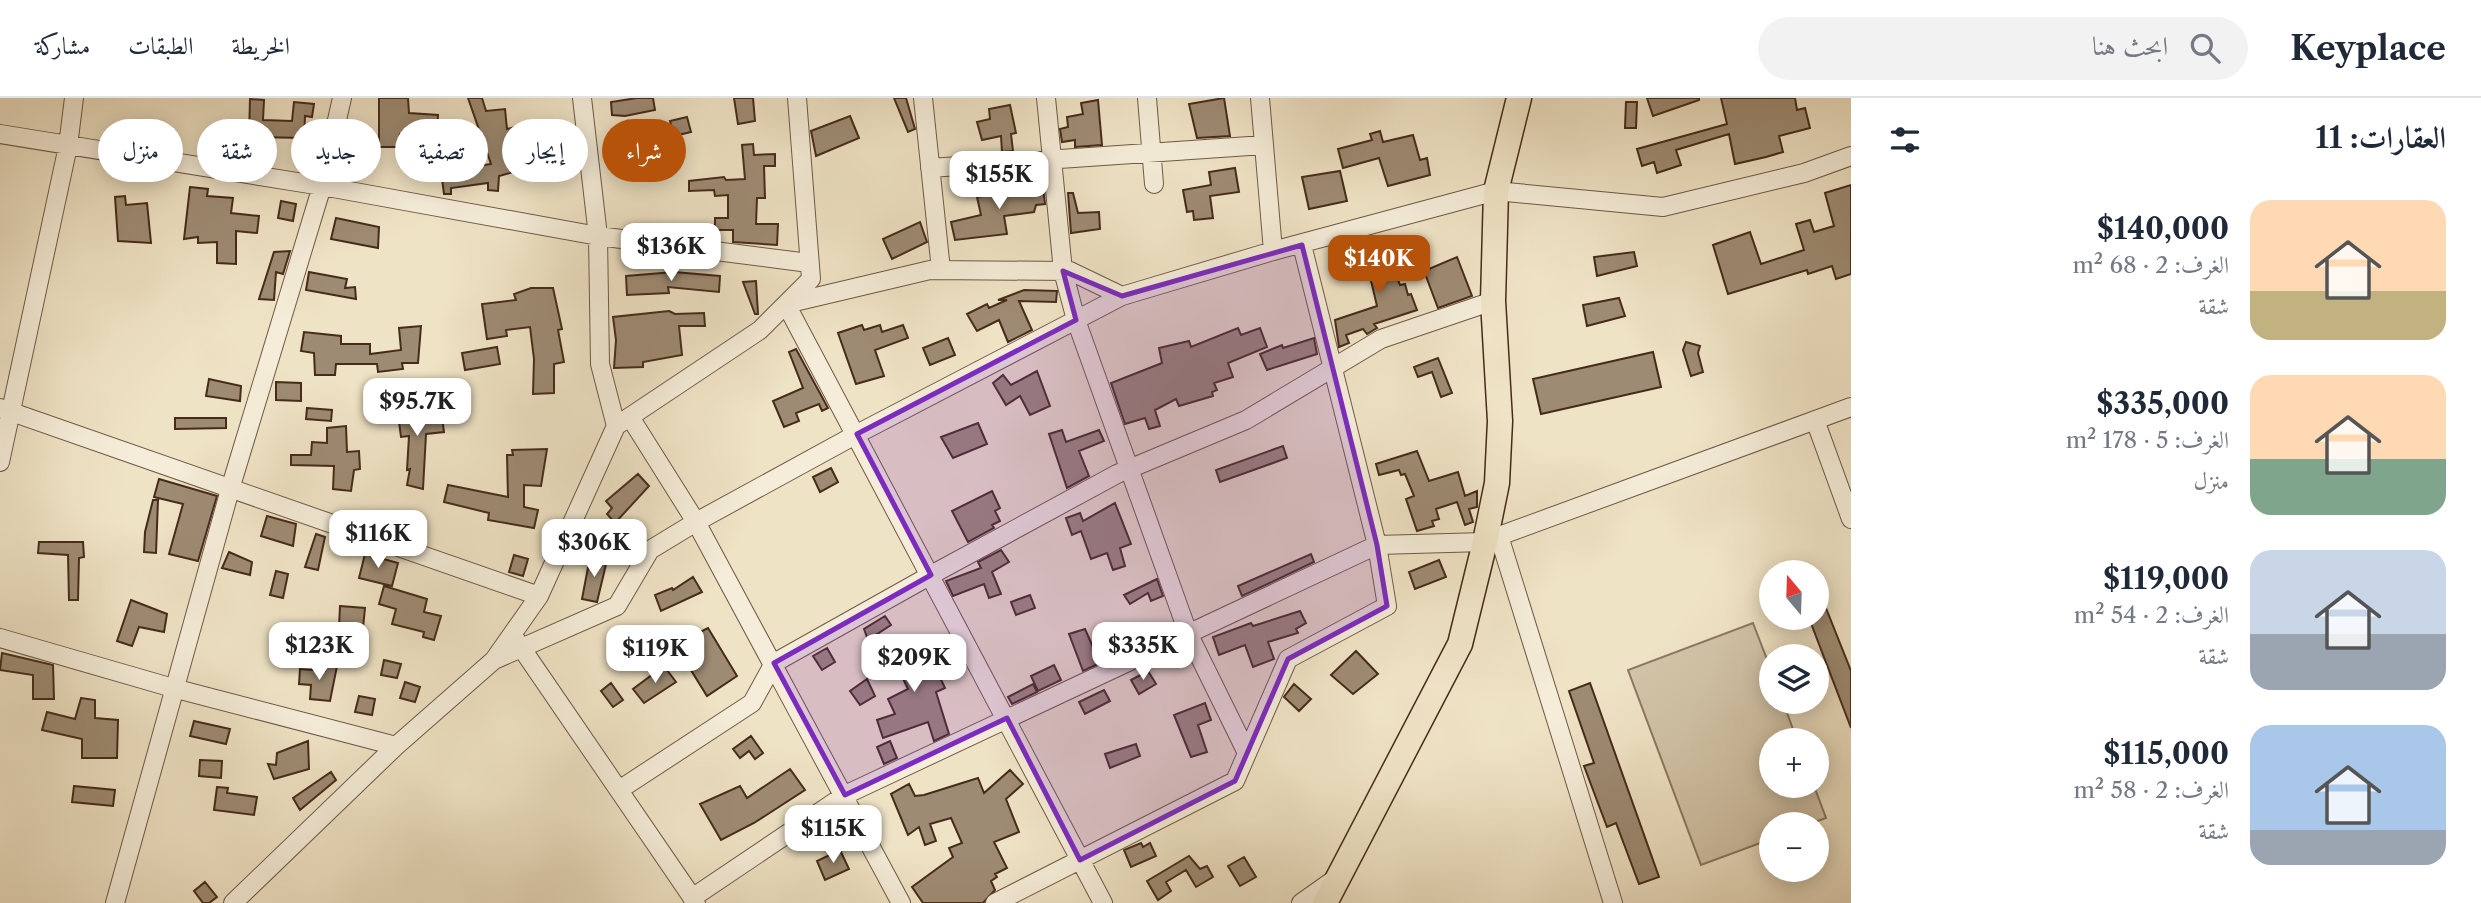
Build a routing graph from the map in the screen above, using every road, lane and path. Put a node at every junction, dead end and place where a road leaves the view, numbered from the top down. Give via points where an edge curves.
1 (74, 98) edge
2 (342, 98) edge
3 (582, 98) edge
4 (797, 98) edge
5 (923, 98) edge
6 (1046, 98) edge
7 (1147, 98) edge
8 (1260, 98) edge
9 (1519, 98) edge
10 (0, 134) edge
11 (1264, 145) junction
12 (68, 146) junction
13 (1152, 153) junction
14 (1851, 156) edge
15 (1052, 160) junction
16 (930, 168) junction
17 (1154, 184) dead end
18 (322, 186) junction
19 (1496, 191) junction
20 (598, 236) junction
21 (1302, 245) junction
22 (1273, 251) junction
23 (809, 262) junction
24 (941, 270) junction
25 (1063, 271) junction
26 (1122, 296) junction
27 (1493, 301) junction
28 (786, 304) junction
29 (1076, 320) junction
30 (1333, 368) junction
31 (1851, 407) edge
32 (5, 409) edge
33 (1815, 420) junction
34 (623, 422) junction
35 (857, 434) junction
36 (0, 463) edge
37 (1129, 469) junction
38 (231, 486) junction
39 (1851, 519) edge
40 (696, 522) junction
41 (1492, 539) junction
42 (1377, 545) junction
43 (931, 575) junction
44 (539, 596) junction
45 (1188, 633) junction
46 (0, 638) edge
47 (517, 641) junction
48 (774, 663) junction
49 (173, 688) junction
50 (1007, 718) junction
51 (396, 746) junction
52 (1247, 753) junction
53 (619, 790) junction
54 (845, 796) junction
55 (1080, 860) junction
56 (1338, 877) junction
57 (694, 901) edge
58 (115, 903) edge
59 (233, 903) edge
60 (901, 903) edge
61 (995, 903) edge
62 (1103, 903) edge
63 (1301, 903) edge
64 (1325, 903) edge
65 (1612, 903) edge

1 - 12 street
2 - 18 street
3 - 20 street
4 - 23 street
5 - 16 street
6 - 15 street
7 - 13 street
8 - 11 street
9 - 19 highway
10 - 12 street
11 - 13 street
11 - 22 street
12 - 18 street
12 - 32 street
13 - 15 street
13 - 17 street
14 - 19 street via 1804,173 1663,207
15 - 16 street
15 - 25 street
16 - 24 street
18 - 20 street
18 - 38 street
19 - 21 street
19 - 27 highway
20 - 23 street
20 - 34 street via 600,364
21 - 22 street
21 - 30 street
22 - 26 street
23 - 28 street via 811,279
24 - 25 street
24 - 28 street
25 - 26 street
25 - 29 street
26 - 29 street
27 - 30 street via 1381,339
27 - 41 highway via 1500,421
28 - 34 street via 760,330
28 - 35 street
29 - 35 street
29 - 37 street
30 - 37 street via 1246,420
30 - 42 street
31 - 33 street
32 - 36 street
32 - 38 street
33 - 39 street
33 - 41 street
34 - 40 street
34 - 44 street
35 - 40 street
35 - 43 street
37 - 43 street
37 - 45 street
38 - 44 street
38 - 49 street
40 - 47 street via 650,550 617,606
40 - 48 street
41 - 42 street
41 - 56 highway via 1460,644
41 - 65 street
42 - 45 street
42 - 52 street via 1387,606 1287,659
43 - 48 street
43 - 50 street
44 - 47 street
45 - 50 street
45 - 52 street
46 - 49 street
47 - 51 street
47 - 53 street
48 - 53 street via 752,703
48 - 54 street
49 - 51 street
49 - 58 street
50 - 54 street
50 - 55 street
51 - 59 street
52 - 55 street via 1235,781
53 - 57 street
54 - 57 street
54 - 60 street
55 - 61 street
55 - 62 street
56 - 63 street
56 - 64 highway

